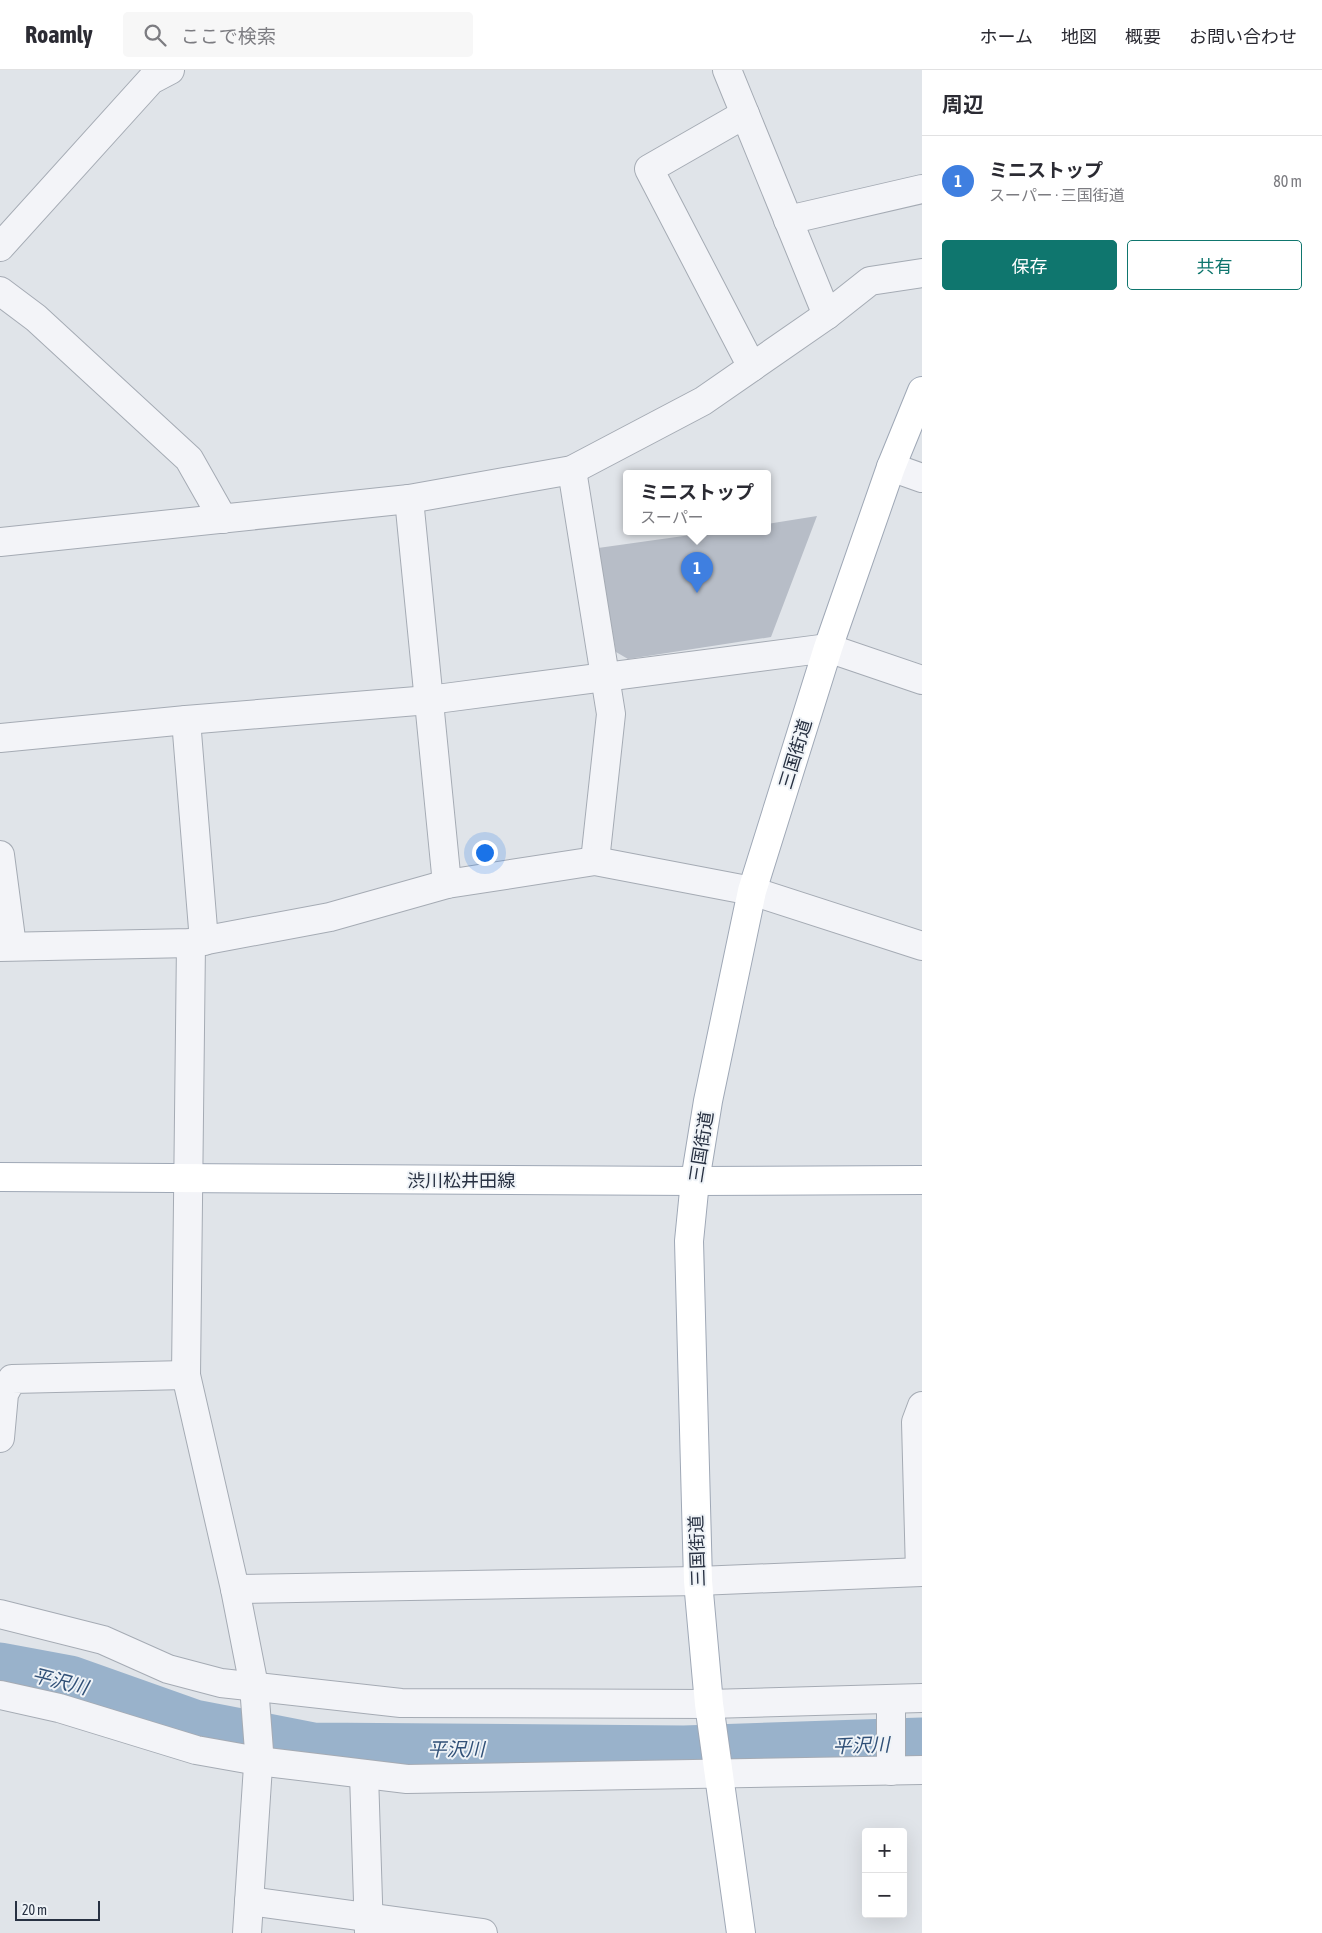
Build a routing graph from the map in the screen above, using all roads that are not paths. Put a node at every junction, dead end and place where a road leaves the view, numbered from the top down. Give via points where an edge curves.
1 (727, 70) edge
2 (157, 73) edge
3 (744, 114) junction
4 (922, 189) edge
5 (788, 220) junction
6 (0, 247) edge
7 (922, 273) edge
8 (0, 291) edge
9 (827, 316) junction
10 (752, 367) junction
11 (922, 391) edge
12 (891, 467) junction
13 (572, 470) junction
14 (922, 478) edge
15 (409, 499) junction
16 (223, 519) junction
17 (0, 542) edge
18 (828, 648) junction
19 (605, 678) junction
20 (922, 680) edge
21 (429, 700) junction
22 (186, 720) junction
23 (0, 738) edge
24 (0, 855) edge
25 (595, 861) junction
26 (447, 884) junction
27 (752, 891) junction
28 (197, 942) junction
29 (6, 946) edge
30 (922, 946) edge
31 (0, 1177) edge
32 (187, 1178) junction
33 (922, 1180) edge
34 (695, 1181) junction
35 (186, 1375) junction
36 (922, 1406) edge
37 (0, 1438) edge
38 (921, 1572) edge
39 (698, 1581) junction
40 (235, 1590) junction
41 (0, 1614) edge
42 (0, 1695) edge
43 (255, 1696) junction
44 (922, 1698) edge
45 (891, 1700) junction
46 (711, 1714) junction
47 (258, 1756) junction
48 (718, 1770) junction
49 (891, 1770) junction
50 (922, 1770) edge
51 (364, 1774) junction
52 (249, 1901) junction
53 (369, 1925) edge
54 (247, 1933) edge
55 (484, 1933) edge
56 (741, 1933) edge

1 - 3 street
2 - 6 street
3 - 5 street
3 - 10 street via 650,169
4 - 5 street
5 - 9 street
7 - 9 street via 870,281
8 - 16 street via 36,318 189,459
9 - 10 street
10 - 13 street via 703,401
11 - 12 main road, 三国街道
12 - 14 street
12 - 18 main road, 三国街道
13 - 15 street
13 - 19 street
15 - 16 street
15 - 21 street
16 - 17 street
18 - 19 street
18 - 20 street
18 - 27 main road, 三国街道
19 - 21 street
19 - 25 street via 611,714
21 - 22 street
21 - 26 street
22 - 23 street
22 - 28 street
24 - 29 street
25 - 26 street
25 - 27 street
26 - 28 street via 330,917
27 - 30 street
27 - 34 main road, 三国街道 via 708,1101
28 - 29 street
28 - 32 street
31 - 32 main road, 渋川松井田線
32 - 34 main road, 渋川松井田線
32 - 35 street
33 - 34 main road, 渋川松井田線
34 - 39 main road, 三国街道 via 689,1241
35 - 37 street via 12,1379 4,1394
35 - 40 street
36 - 38 street via 916,1422
38 - 39 street
39 - 40 street
39 - 46 main road, 三国街道
40 - 43 street
41 - 43 street via 103,1640 177,1671
42 - 47 street via 59,1708 196,1750
43 - 46 street
43 - 47 street
44 - 45 street
45 - 46 street
45 - 49 street
46 - 48 main road, 三国街道
47 - 51 street
47 - 52 street
48 - 49 street
48 - 51 street via 407,1779
48 - 56 main road, 三国街道
49 - 50 street
51 - 53 street
52 - 53 street
52 - 54 street
53 - 55 street

